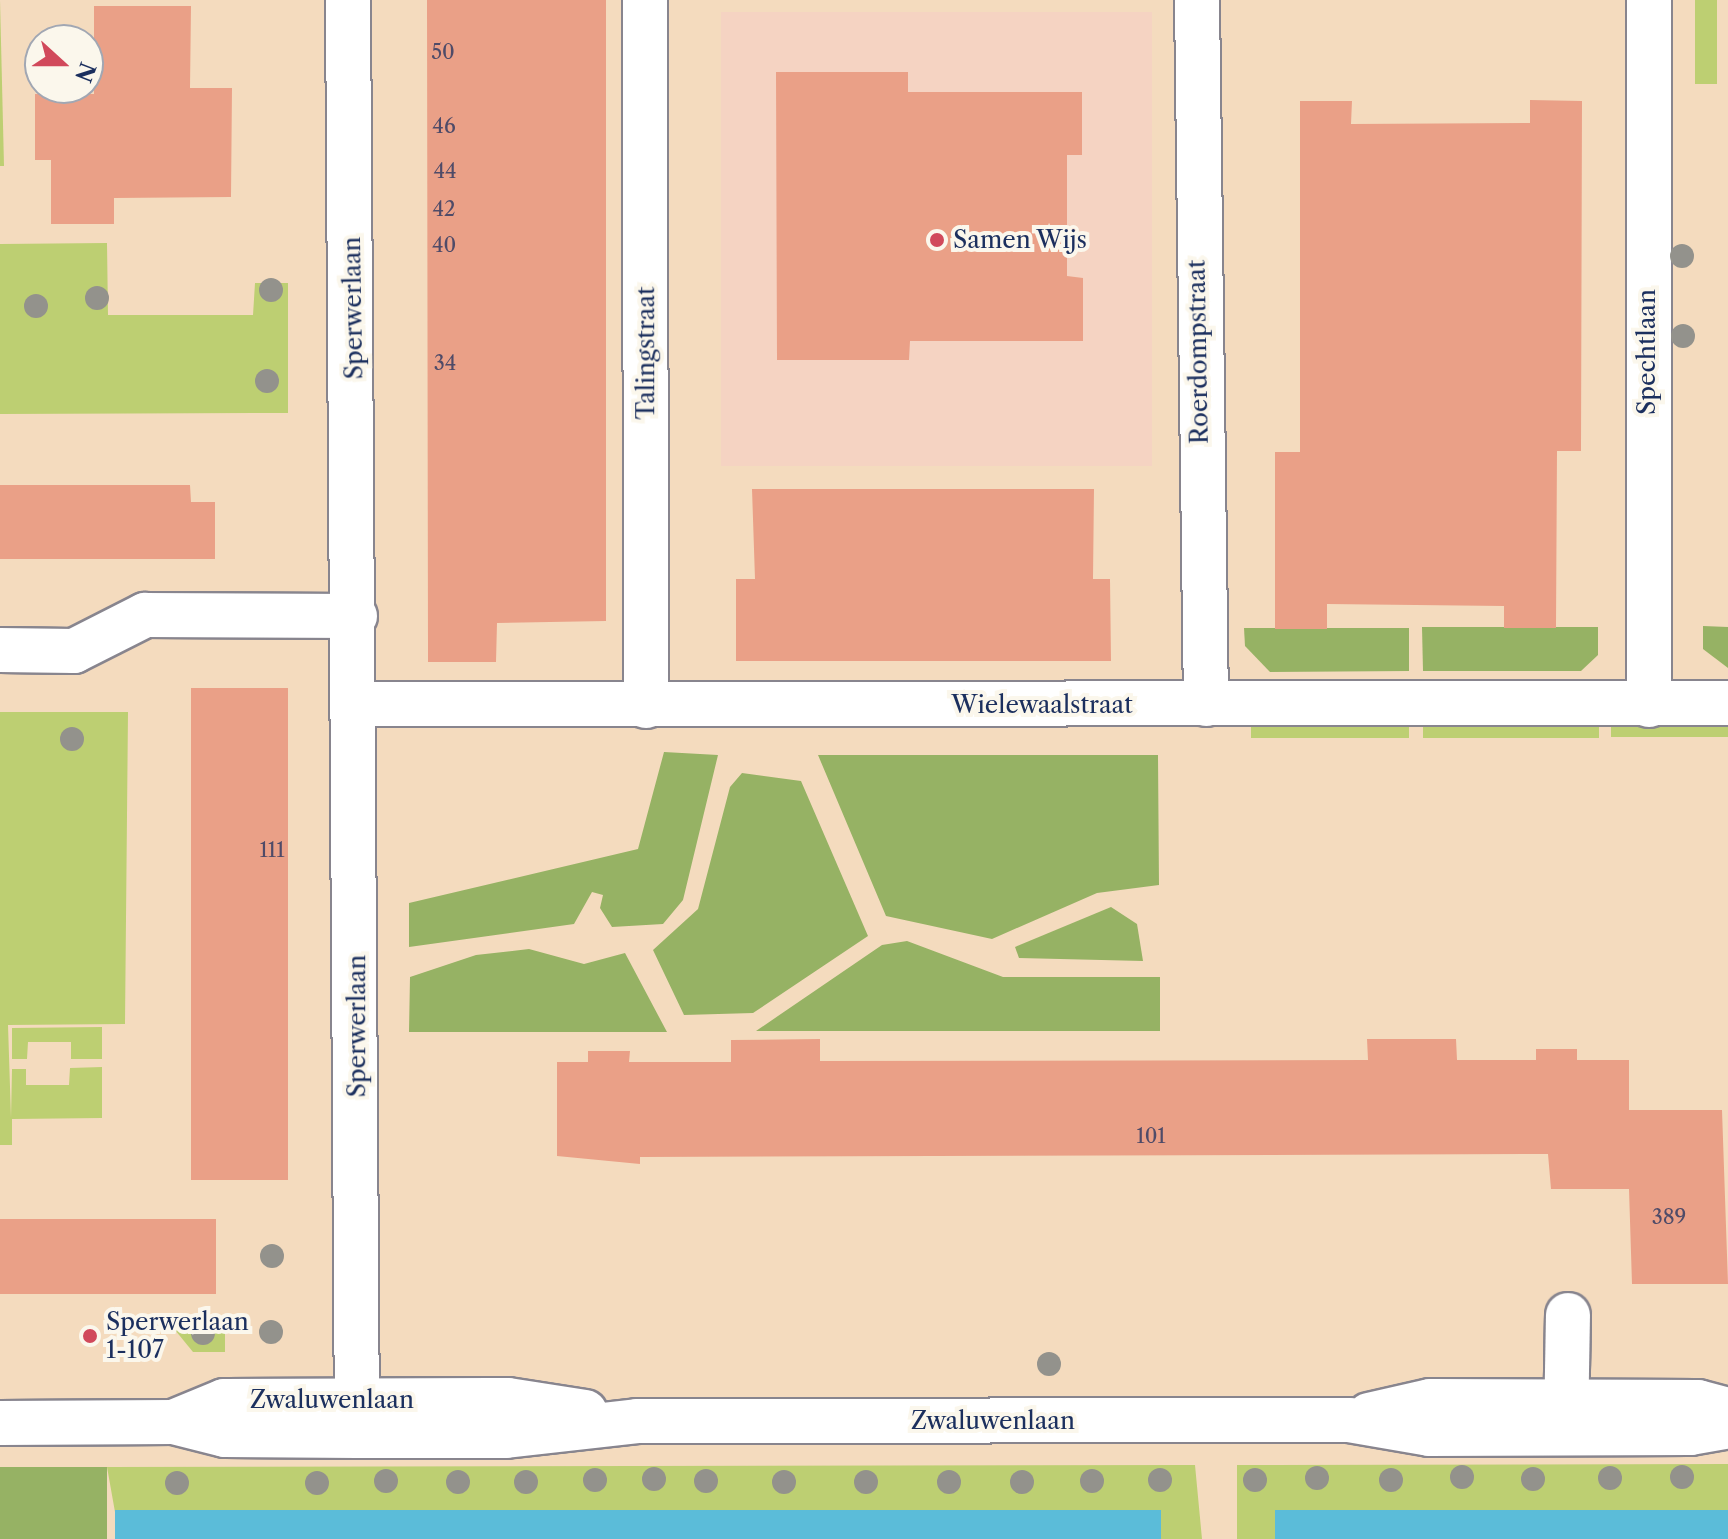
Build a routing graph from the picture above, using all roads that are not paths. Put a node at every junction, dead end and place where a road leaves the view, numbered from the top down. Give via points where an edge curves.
1 (348, 0) edge
2 (645, 0) edge
3 (1197, 0) edge
4 (1649, 0) edge
5 (355, 616) junction
6 (0, 650) edge
7 (1728, 703) edge
8 (355, 704) junction
9 (1206, 704) junction
10 (1649, 705) junction
11 (646, 706) junction
12 (1568, 1315) dead end
13 (1728, 1410) edge
14 (1566, 1418) junction
15 (358, 1419) junction
16 (0, 1423) edge
17 (1728, 1426) edge

1 - 5 street, Sperwerlaan
2 - 11 street, Talingstraat
3 - 9 street, Roerdompstraat
4 - 10 street, Spechtlaan
5 - 6 street via 145,615 74,651
5 - 8 street, Sperwerlaan
7 - 10 street, Wielewaalstraat
8 - 11 street, Wielewaalstraat
8 - 15 street, Sperwerlaan
9 - 10 street, Wielewaalstraat
9 - 11 street, Wielewaalstraat
12 - 14 street
13 - 14 street, Zwaluwenlaan via 1698,1402
14 - 15 street, Zwaluwenlaan via 1430,1401 1349,1420 637,1421 508,1400
14 - 17 street, Zwaluwenlaan
15 - 16 street, Zwaluwenlaan via 224,1401 173,1422

